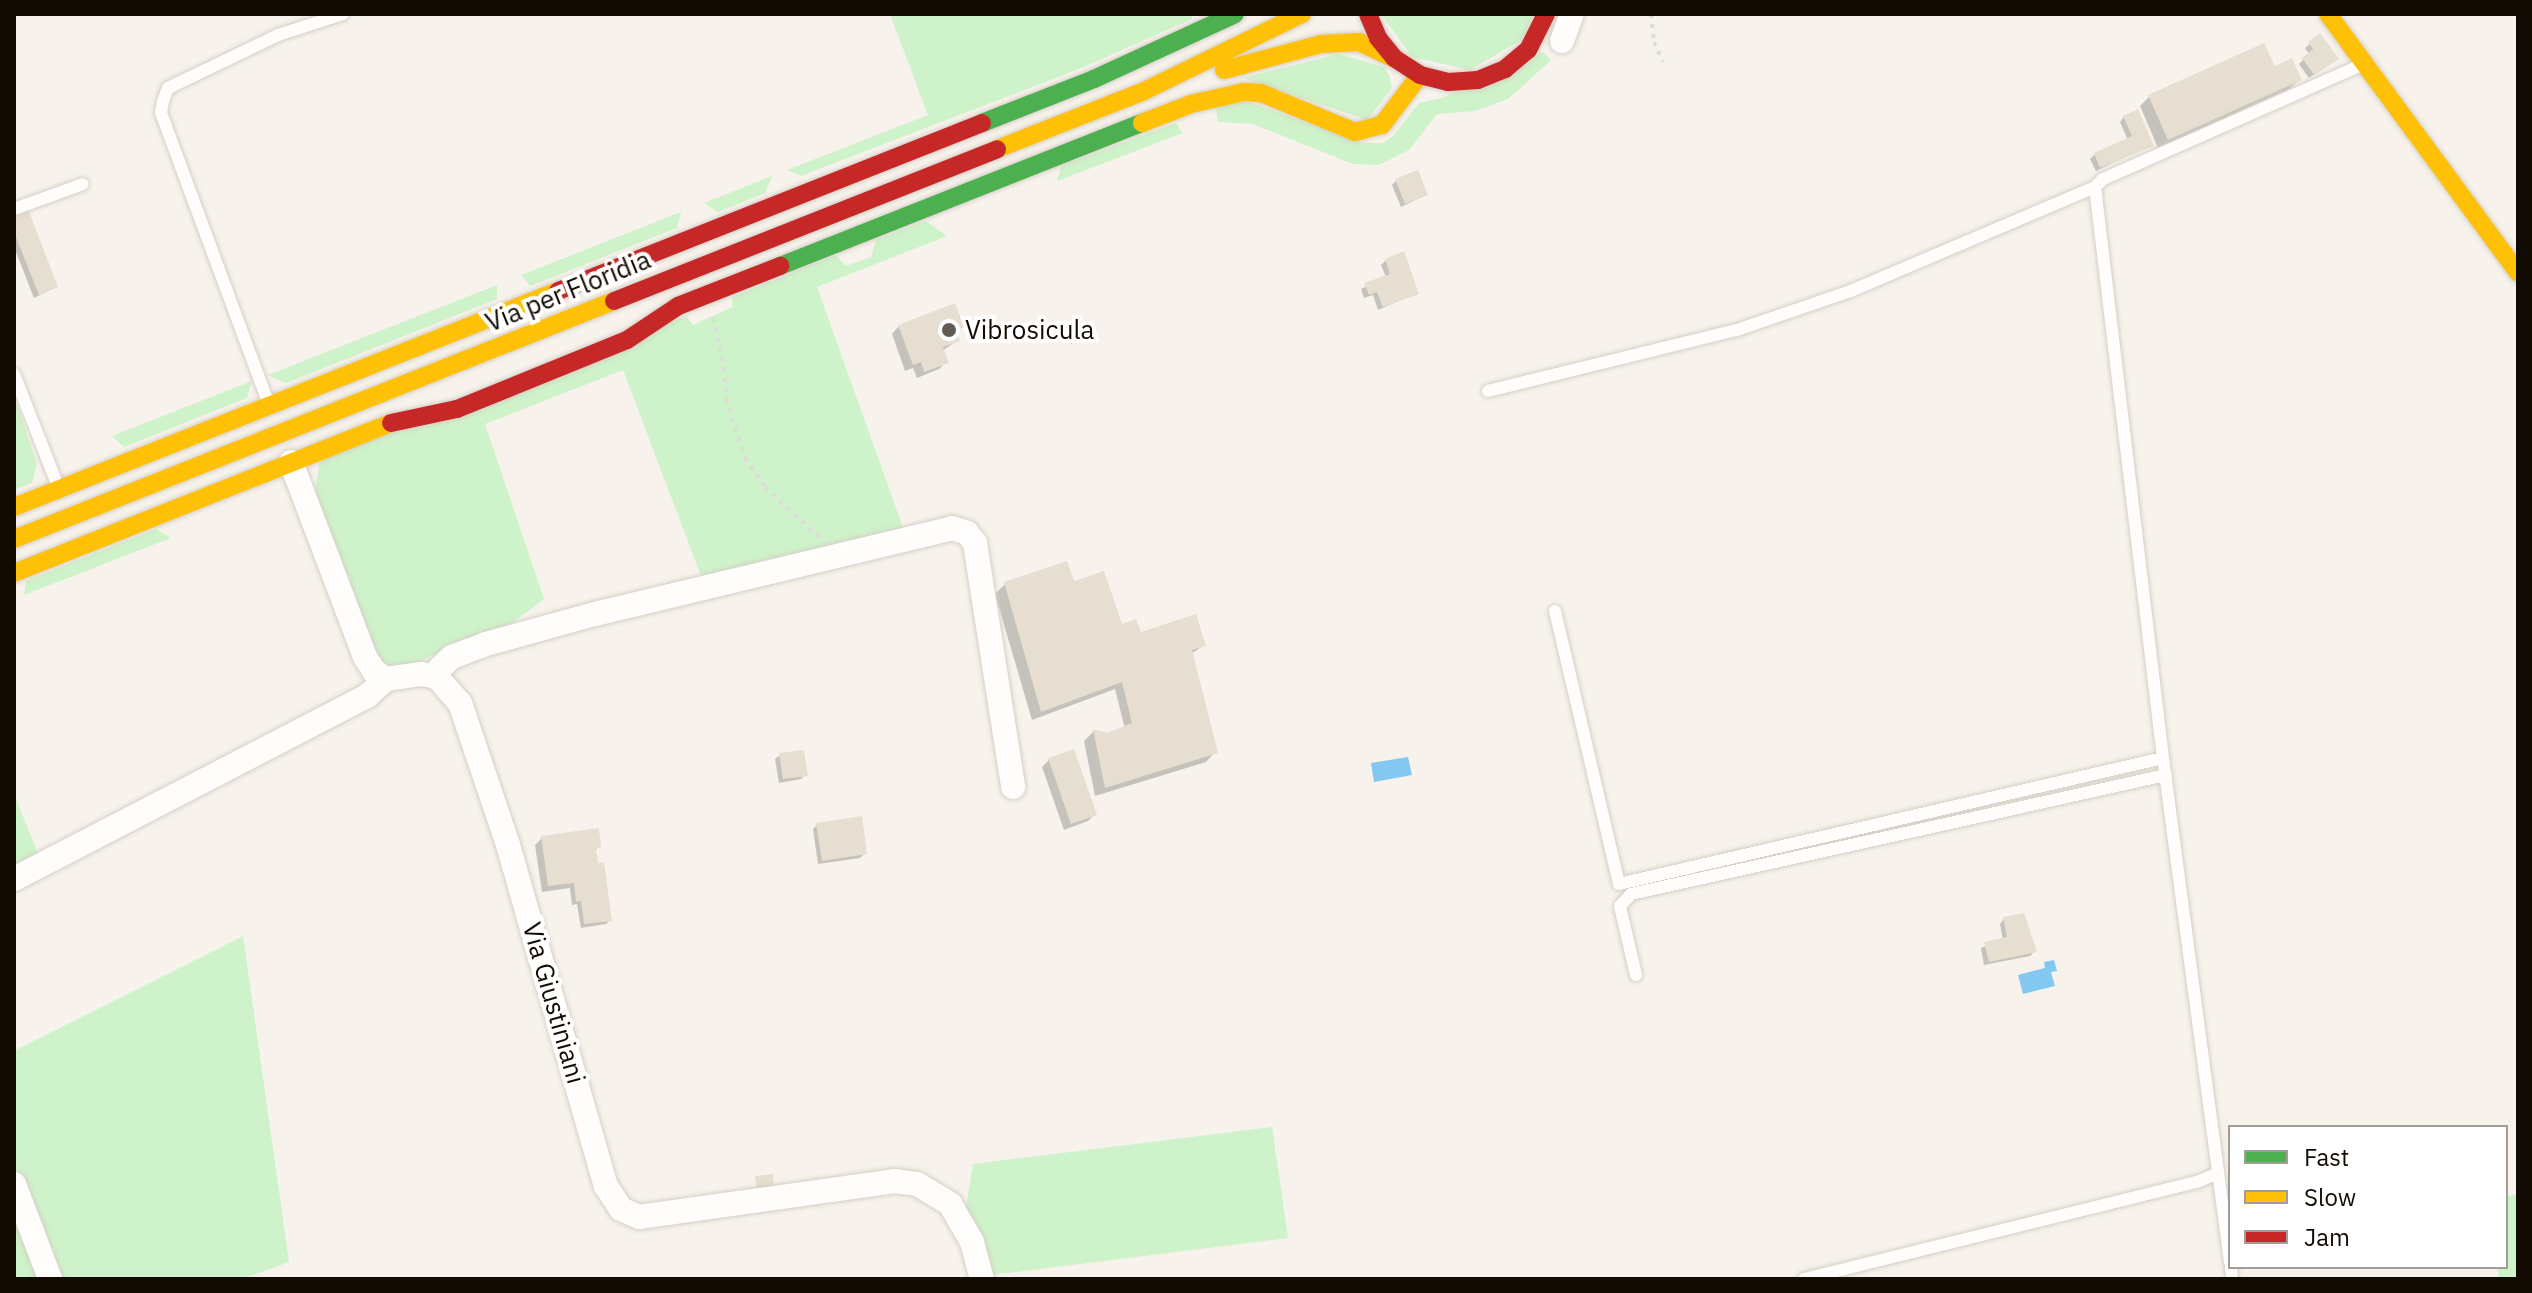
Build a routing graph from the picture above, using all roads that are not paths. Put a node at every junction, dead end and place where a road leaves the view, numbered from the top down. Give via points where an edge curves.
1 (343, 14) edge
2 (1235, 14) edge
3 (1302, 14) edge
4 (1368, 14) edge
5 (1546, 14) edge
6 (1572, 14) edge
7 (2328, 14) edge
8 (1562, 41) dead end
9 (1394, 58) junction
10 (2364, 64) junction
11 (1420, 75) junction
12 (1142, 92) junction
13 (83, 184) dead end
14 (2095, 187) junction
15 (14, 209) edge
16 (2518, 273) edge
17 (14, 374) edge
18 (1488, 391) dead end
19 (269, 405) junction
20 (291, 462) junction
21 (59, 489) junction
22 (14, 507) edge
23 (14, 539) edge
24 (14, 573) edge
25 (1555, 611) dead end
26 (437, 677) junction
27 (386, 679) junction
28 (2163, 758) junction
29 (2166, 775) junction
30 (1013, 787) dead end
31 (14, 879) edge
32 (1636, 975) dead end
33 (2218, 1173) junction
34 (14, 1184) edge
35 (2228, 1249) edge
36 (50, 1279) edge
37 (982, 1279) edge
38 (1804, 1279) edge

1 - 19 lane via 278,35 168,88 163,101 161,113
2 - 19 street via 1094,79
3 - 12 street
4 - 9 street
5 - 11 street via 1528,50 1505,69 1478,80 1448,82
6 - 8 street
7 - 10 street
9 - 11 street
9 - 12 street via 1359,42 1321,44
10 - 14 lane
10 - 16 street
11 - 20 street via 1382,125 1355,132 1261,93 1191,104 678,306 613,346 457,409 399,420
12 - 23 street, Via per Floridia
13 - 15 lane
14 - 18 lane via 1851,291 1766,321
14 - 28 lane
17 - 21 lane
19 - 21 street
20 - 24 street
20 - 27 street via 365,657
21 - 22 street
25 - 28 lane via 1619,884
26 - 27 street
26 - 30 street via 452,657 486,644 952,528 967,533 975,543
26 - 37 street, Via Giustiniani via 460,703 487,776 606,1186 621,1209 639,1217 894,1181 917,1184 950,1204 972,1242
27 - 31 street via 367,696
28 - 29 lane
29 - 32 lane via 1631,894 1620,906
29 - 33 lane
33 - 35 lane
33 - 38 lane
34 - 36 street

